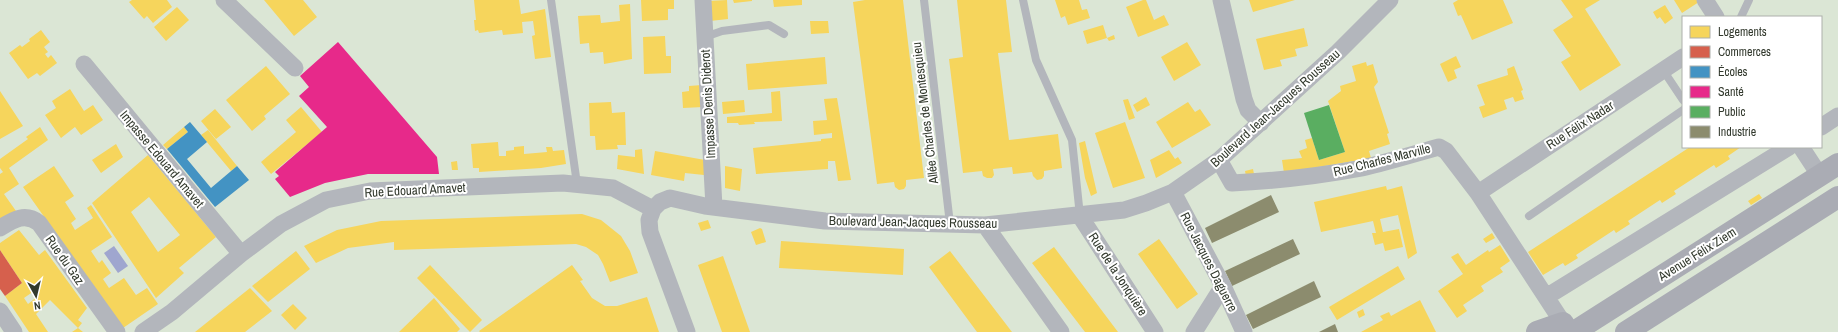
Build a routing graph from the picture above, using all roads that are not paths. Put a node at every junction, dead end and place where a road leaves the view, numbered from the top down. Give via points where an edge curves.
1 (224, 0) edge
2 (551, 0) edge
3 (703, 0) edge
4 (924, 0) edge
5 (1023, 0) edge
6 (1221, 0) edge
7 (1390, 0) edge
8 (1705, 0) edge
9 (1749, 0) edge
10 (1715, 16) edge
11 (1741, 16) edge
12 (784, 34) dead end
13 (705, 37) junction
14 (1682, 58) edge
15 (84, 64) dead end
16 (295, 68) dead end
17 (1663, 70) junction
18 (1682, 98) edge
19 (1682, 111) edge
20 (1838, 116) edge
21 (1261, 123) junction
22 (1822, 126) edge
23 (1787, 148) edge
24 (1802, 148) edge
25 (1219, 160) junction
26 (1838, 164) edge
27 (1820, 176) junction
28 (577, 184) junction
29 (1173, 192) junction
30 (1478, 193) junction
31 (1838, 197) edge
32 (714, 207) junction
33 (653, 210) junction
34 (1080, 216) junction
35 (1529, 216) dead end
36 (950, 224) junction
37 (985, 225) junction
38 (0, 228) edge
39 (241, 254) junction
40 (1224, 286) junction
41 (1546, 297) junction
42 (0, 310) edge
43 (1568, 329) edge
44 (14, 332) edge
45 (117, 332) edge
46 (143, 332) edge
47 (687, 332) edge
48 (1061, 332) edge
49 (1155, 332) edge
50 (1194, 332) edge
51 (1244, 332) edge
52 (1537, 332) edge
53 (1626, 332) edge

1 - 16 street
2 - 28 lane
3 - 13 street, Impasse Denis Diderot
4 - 36 lane, Allée Charles de Montesquieu
5 - 34 lane via 1036,60 1072,140
6 - 21 street via 1244,100 1248,110
7 - 21 street, Boulevard Jean-Jacques Rousseau
8 - 10 street
9 - 11 lane
12 - 13 lane via 769,25 722,31
13 - 32 street, Impasse Denis Diderot
14 - 17 street, Rue Félix Nadar
15 - 39 street, Impasse Edouard Amavet
17 - 18 lane
17 - 30 street, Rue Félix Nadar
19 - 35 lane
20 - 22 street
21 - 25 street, Boulevard Jean-Jacques Rousseau
23 - 41 street
24 - 27 street
25 - 29 street, Boulevard Jean-Jacques Rousseau
25 - 30 street, Rue Charles Marville via 1232,183 1243,183 1302,178 1363,167 1439,147 1446,151
26 - 27 main road, Avenue Félix Ziem
27 - 43 main road, Avenue Félix Ziem
28 - 33 street, Rue Edouard Amavet via 613,188
28 - 39 street, Rue Edouard Amavet via 370,191 340,197 326,200 281,224
29 - 34 street, Boulevard Jean-Jacques Rousseau via 1124,210
29 - 40 street, Rue Jacques Daguerre
30 - 41 street, Rue Charles Marville
31 - 53 main road
32 - 33 street, Boulevard Jean-Jacques Rousseau via 670,198 660,202
32 - 36 street, Boulevard Jean-Jacques Rousseau via 825,221
33 - 47 street via 649,220 650,232
34 - 37 street, Boulevard Jean-Jacques Rousseau
34 - 49 street, Rue de la Jonquière
36 - 37 street, Boulevard Jean-Jacques Rousseau
37 - 48 street
38 - 45 street, Rue du Gaz via 14,219 34,218
39 - 46 street, Rue Edouard Amavet via 172,312
40 - 50 street
40 - 51 street, Rue Jacques Daguerre
41 - 43 street, Rue Charles Marville
42 - 44 street
43 - 52 main road, Avenue Félix Ziem

